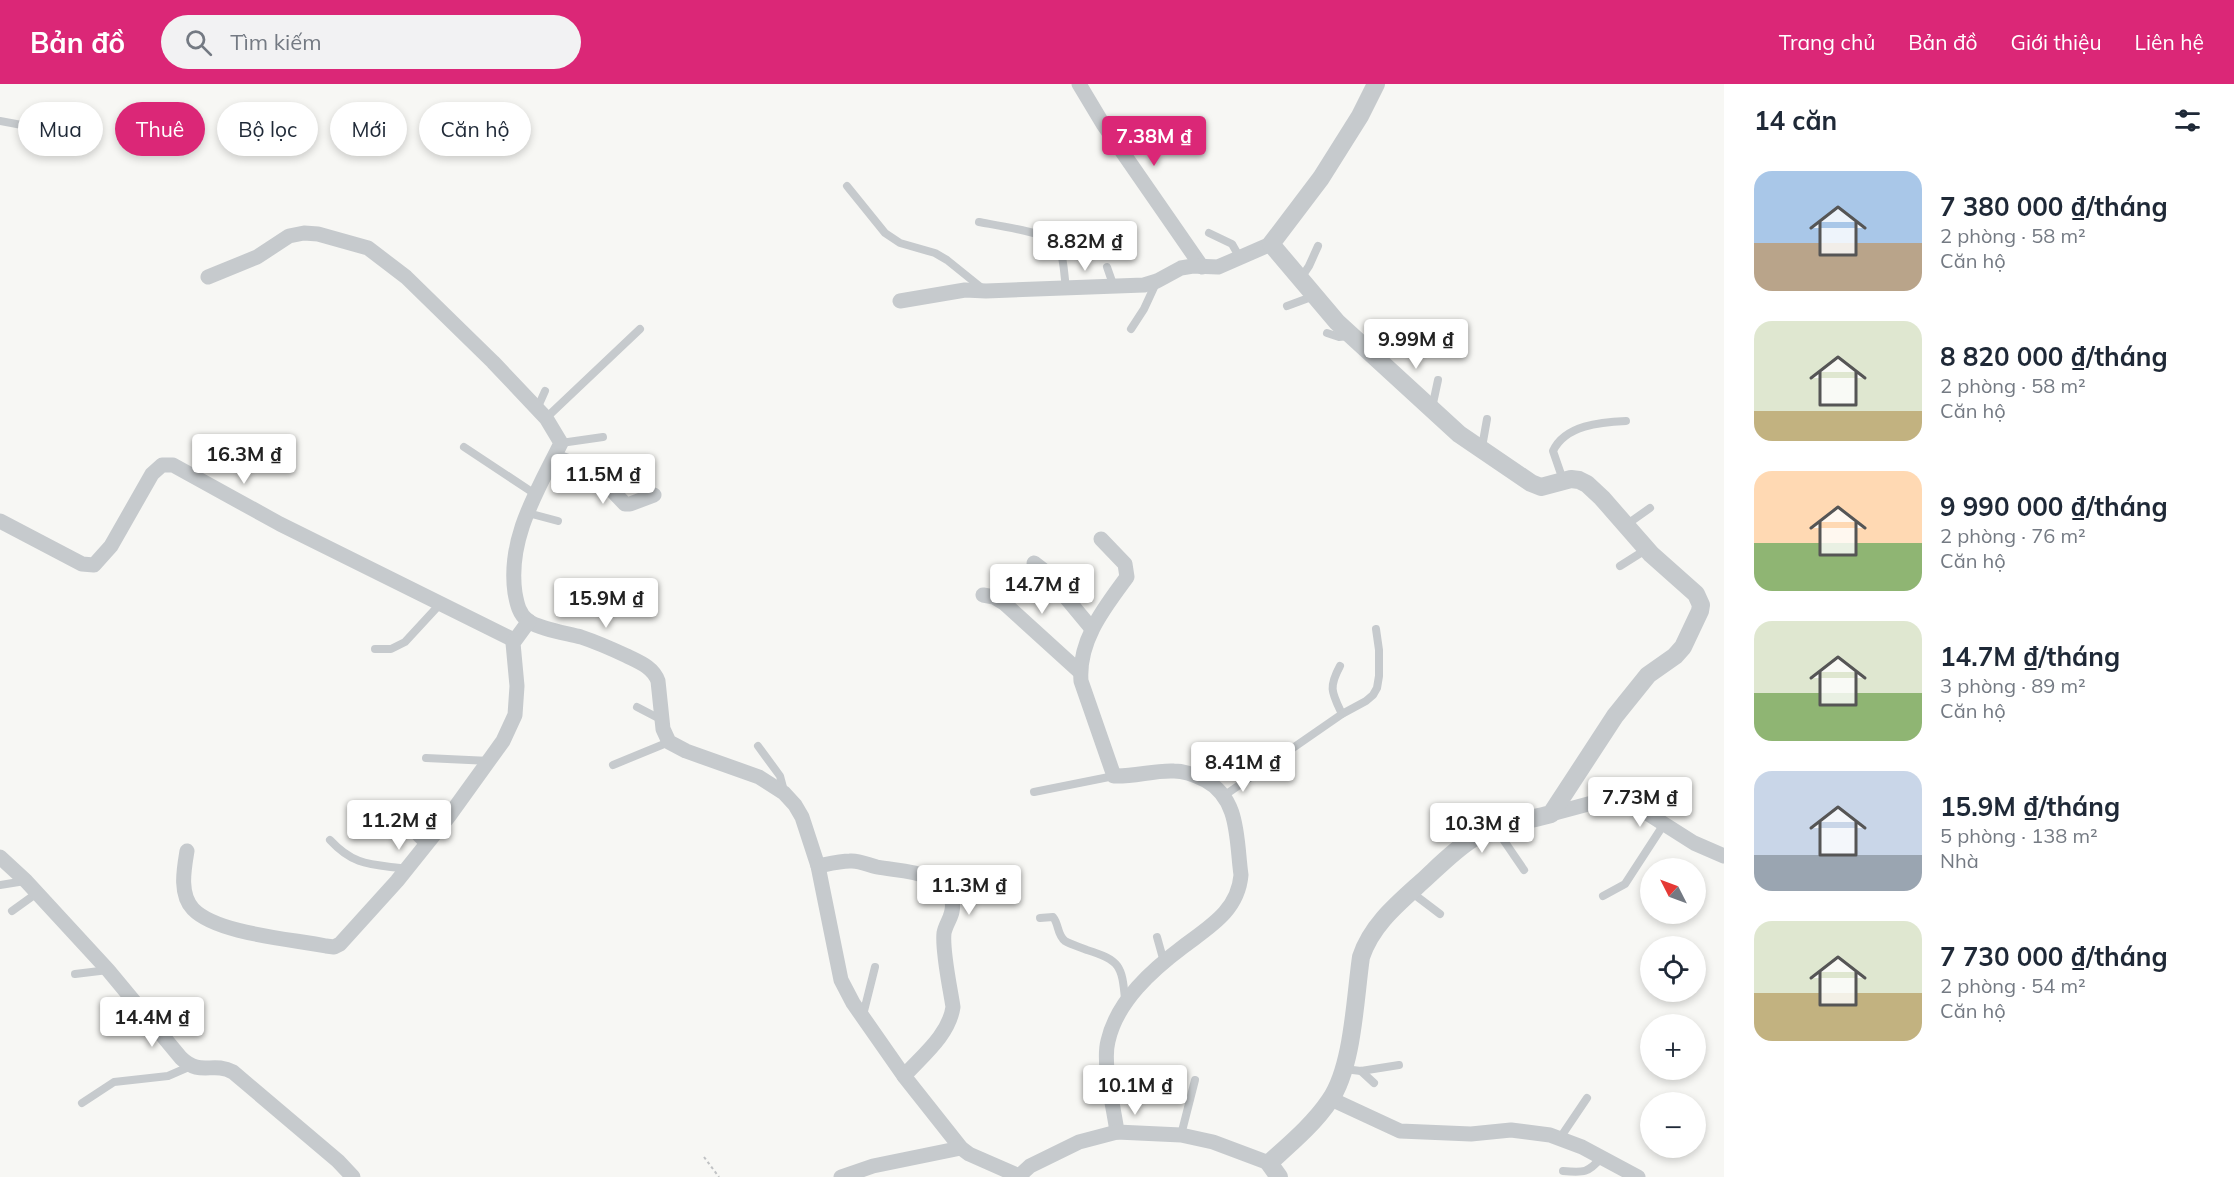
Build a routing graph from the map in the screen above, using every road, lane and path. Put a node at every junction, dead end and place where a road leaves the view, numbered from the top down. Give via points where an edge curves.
1 (1079, 84) edge
2 (1376, 84) edge
3 (0, 121) edge
4 (18, 124) edge
5 (847, 186) dead end
6 (979, 222) dead end
7 (1209, 233) dead end
8 (1271, 244) junction
9 (1318, 246) dead end
10 (1240, 258) junction
11 (1107, 267) dead end
12 (1202, 267) junction
13 (208, 277) dead end
14 (1301, 278) junction
15 (1157, 281) junction
16 (1114, 286) junction
17 (1066, 289) junction
18 (986, 291) junction
19 (1315, 295) junction
20 (900, 300) dead end
21 (1287, 306) dead end
22 (640, 329) dead end
23 (1131, 329) dead end
24 (1327, 333) dead end
25 (1351, 335) junction
26 (1438, 380) dead end
27 (545, 391) dead end
28 (1431, 409) junction
29 (541, 413) junction
30 (1487, 419) dead end
31 (1626, 421) dead end
32 (603, 437) dead end
33 (464, 447) dead end
34 (1481, 449) junction
35 (558, 450) junction
36 (1563, 480) junction
37 (535, 494) junction
38 (654, 495) dead end
39 (1650, 508) dead end
40 (528, 513) junction
41 (0, 521) edge
42 (558, 521) dead end
43 (1626, 525) junction
44 (1101, 539) dead end
45 (1647, 549) junction
46 (1034, 563) dead end
47 (1620, 566) dead end
48 (983, 595) dead end
49 (441, 603) junction
50 (529, 621) junction
51 (1092, 629) junction
52 (1376, 629) dead end
53 (514, 640) junction
54 (375, 649) dead end
55 (1340, 666) dead end
56 (1080, 672) junction
57 (636, 707) dead end
58 (1342, 714) junction
59 (662, 720) junction
60 (669, 742) junction
61 (758, 746) dead end
62 (426, 758) dead end
63 (490, 760) junction
64 (612, 765) dead end
65 (1114, 776) junction
66 (1593, 786) dead end
67 (1034, 792) dead end
68 (784, 793) junction
69 (1225, 795) junction
70 (1592, 802) junction
71 (1551, 814) junction
72 (399, 820) dead end
73 (1664, 824) junction
74 (1495, 829) junction
75 (330, 840) dead end
76 (425, 846) junction
77 (187, 851) dead end
78 (1724, 856) edge
79 (0, 857) edge
80 (818, 866) junction
81 (406, 869) junction
82 (1524, 870) dead end
83 (0, 885) edge
84 (32, 887) junction
85 (1411, 892) junction
86 (1603, 896) dead end
87 (12, 911) dead end
88 (1440, 914) dead end
89 (1040, 918) dead end
90 (1157, 937) dead end
91 (1164, 963) junction
92 (875, 967) dead end
93 (108, 970) junction
94 (75, 974) dead end
95 (1125, 1002) junction
96 (863, 1016) junction
97 (1399, 1065) dead end
98 (191, 1066) junction
99 (1352, 1070) junction
100 (904, 1076) junction
101 (1195, 1080) dead end
102 (1374, 1083) dead end
103 (1587, 1098) dead end
104 (1331, 1099) junction
105 (82, 1103) dead end
106 (1117, 1132) junction
107 (1181, 1135) junction
108 (1560, 1138) junction
109 (961, 1148) junction
110 (704, 1157) dead end
111 (1602, 1157) junction
112 (1274, 1170) edge
113 (1563, 1171) dead end
114 (353, 1177) edge
115 (719, 1177) edge
116 (841, 1177) edge
117 (1018, 1177) edge
118 (1638, 1177) edge

1 - 12 street
2 - 8 street via 1321,178
3 - 4 lane
5 - 18 lane via 885,233 900,243 941,256
6 - 17 lane via 1041,235 1057,243
7 - 10 lane via 1232,244
8 - 10 street
8 - 14 street
9 - 14 lane
10 - 12 street via 1218,267
11 - 16 lane
12 - 15 street via 1181,268
13 - 29 street via 257,257 290,236 304,233 368,248 406,277
14 - 19 street
15 - 16 street
15 - 23 lane
16 - 17 street
17 - 18 street
18 - 20 street via 965,290
19 - 21 lane
19 - 25 street
22 - 29 lane
24 - 25 lane
25 - 28 street
26 - 28 lane
27 - 29 lane
28 - 34 street
29 - 35 street
30 - 34 lane
31 - 36 lane via 1601,422 1560,441 1553,451
32 - 35 lane
33 - 37 lane
34 - 36 street via 1541,487
35 - 37 street
35 - 38 street via 567,461 604,482 625,504
36 - 43 street via 1587,484
37 - 40 street
39 - 43 lane
40 - 42 lane
40 - 50 street via 516,541 513,569 517,605
41 - 49 street via 82,564 94,565 111,546 152,474 162,465 173,465 280,524
43 - 45 street
44 - 51 street via 1125,564 1128,577
45 - 47 lane
45 - 71 street via 1696,594 1700,611 1683,647 1648,675 1615,716
46 - 51 street
48 - 56 street via 1004,603
49 - 53 street
49 - 54 lane via 405,642 391,649
50 - 53 street
50 - 59 street via 584,638 649,668 658,681
51 - 56 street
52 - 58 lane via 1377,688 1366,701
53 - 63 street via 515,715
55 - 58 lane via 1331,688
56 - 65 street
57 - 59 lane
58 - 69 lane
59 - 60 street
60 - 64 lane
60 - 68 street via 759,777
61 - 68 lane via 780,776
62 - 63 lane
63 - 76 street
65 - 67 lane
65 - 69 street via 1185,772
66 - 70 lane
68 - 80 street via 802,817
69 - 91 street via 1232,808 1240,886 1219,920
70 - 71 street
70 - 73 street via 1628,804
71 - 74 street
72 - 76 lane
73 - 78 street
73 - 86 lane via 1624,884
74 - 82 lane
74 - 85 street via 1473,838
75 - 81 lane via 342,854 356,861
76 - 81 street
77 - 81 street via 184,889 193,909 203,916 231,929 334,947 349,936
79 - 84 street
80 - 96 street via 842,980
80 - 100 street via 852,860 926,875 947,891 952,901 944,936 951,1017 944,1031
83 - 84 lane
84 - 87 lane
84 - 93 street
85 - 88 lane
85 - 99 street via 1387,914 1366,942 1361,957
89 - 95 lane via 1056,918 1065,941 1118,964
90 - 91 lane
91 - 95 street
92 - 96 lane
93 - 94 lane
93 - 98 street
95 - 106 street via 1106,1050
96 - 100 street
97 - 99 lane
98 - 105 lane via 168,1076 114,1082
98 - 114 street via 233,1072
99 - 102 lane
99 - 104 street
100 - 109 street
101 - 107 lane
103 - 108 lane
104 - 108 street via 1400,1131 1471,1134 1511,1130
104 - 112 street
106 - 107 street
106 - 117 street via 1079,1142 1030,1166
107 - 112 street via 1213,1142
108 - 111 street
109 - 116 street via 873,1166
109 - 117 street
110 - 115 path
111 - 113 lane via 1587,1171
111 - 118 street

